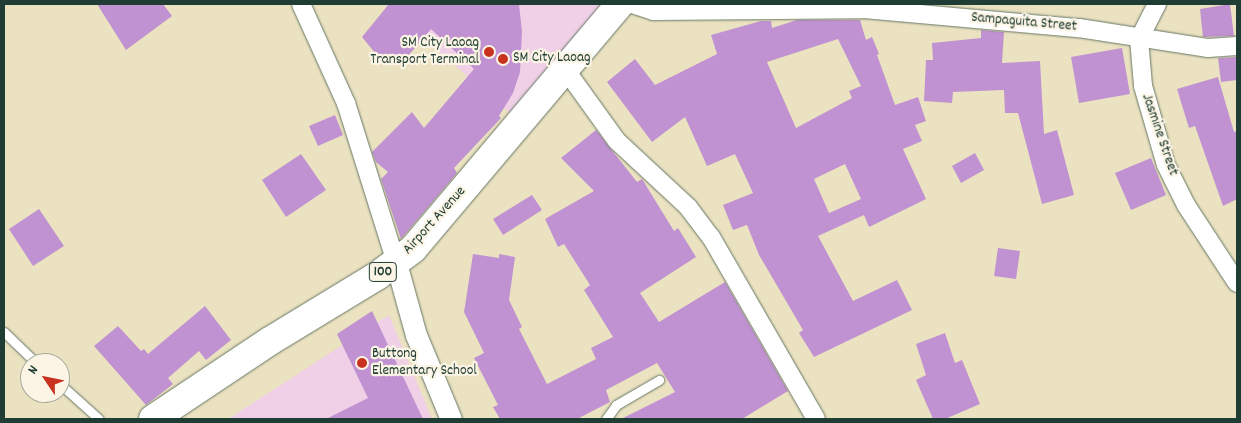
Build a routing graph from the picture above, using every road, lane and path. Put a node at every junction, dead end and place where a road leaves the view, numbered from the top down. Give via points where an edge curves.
1 (301, 4) edge
2 (1157, 4) edge
3 (620, 5) edge
4 (1139, 39) junction
5 (1237, 46) edge
6 (565, 69) junction
7 (396, 262) junction
8 (1237, 283) edge
9 (4, 332) edge
10 (26, 353) edge
11 (659, 380) dead end
12 (70, 393) edge
13 (99, 419) edge
14 (153, 419) edge
15 (451, 419) edge
16 (606, 419) edge
17 (816, 419) edge

1 - 7 street via 346,103
2 - 4 street
3 - 4 street, Sampaguita Street via 654,11 864,9 1079,28
3 - 6 main road, Airport Avenue / 100
4 - 5 street, Sampaguita Street via 1208,48
4 - 8 street, Jasmine Street via 1143,86 1166,165 1186,205
6 - 7 main road, Airport Avenue / 100 via 430,230
6 - 17 street via 617,141 688,207 711,237
7 - 14 main road, Airport Avenue / 100
7 - 15 street via 416,335
9 - 10 lane
11 - 16 lane via 616,404
12 - 13 lane

